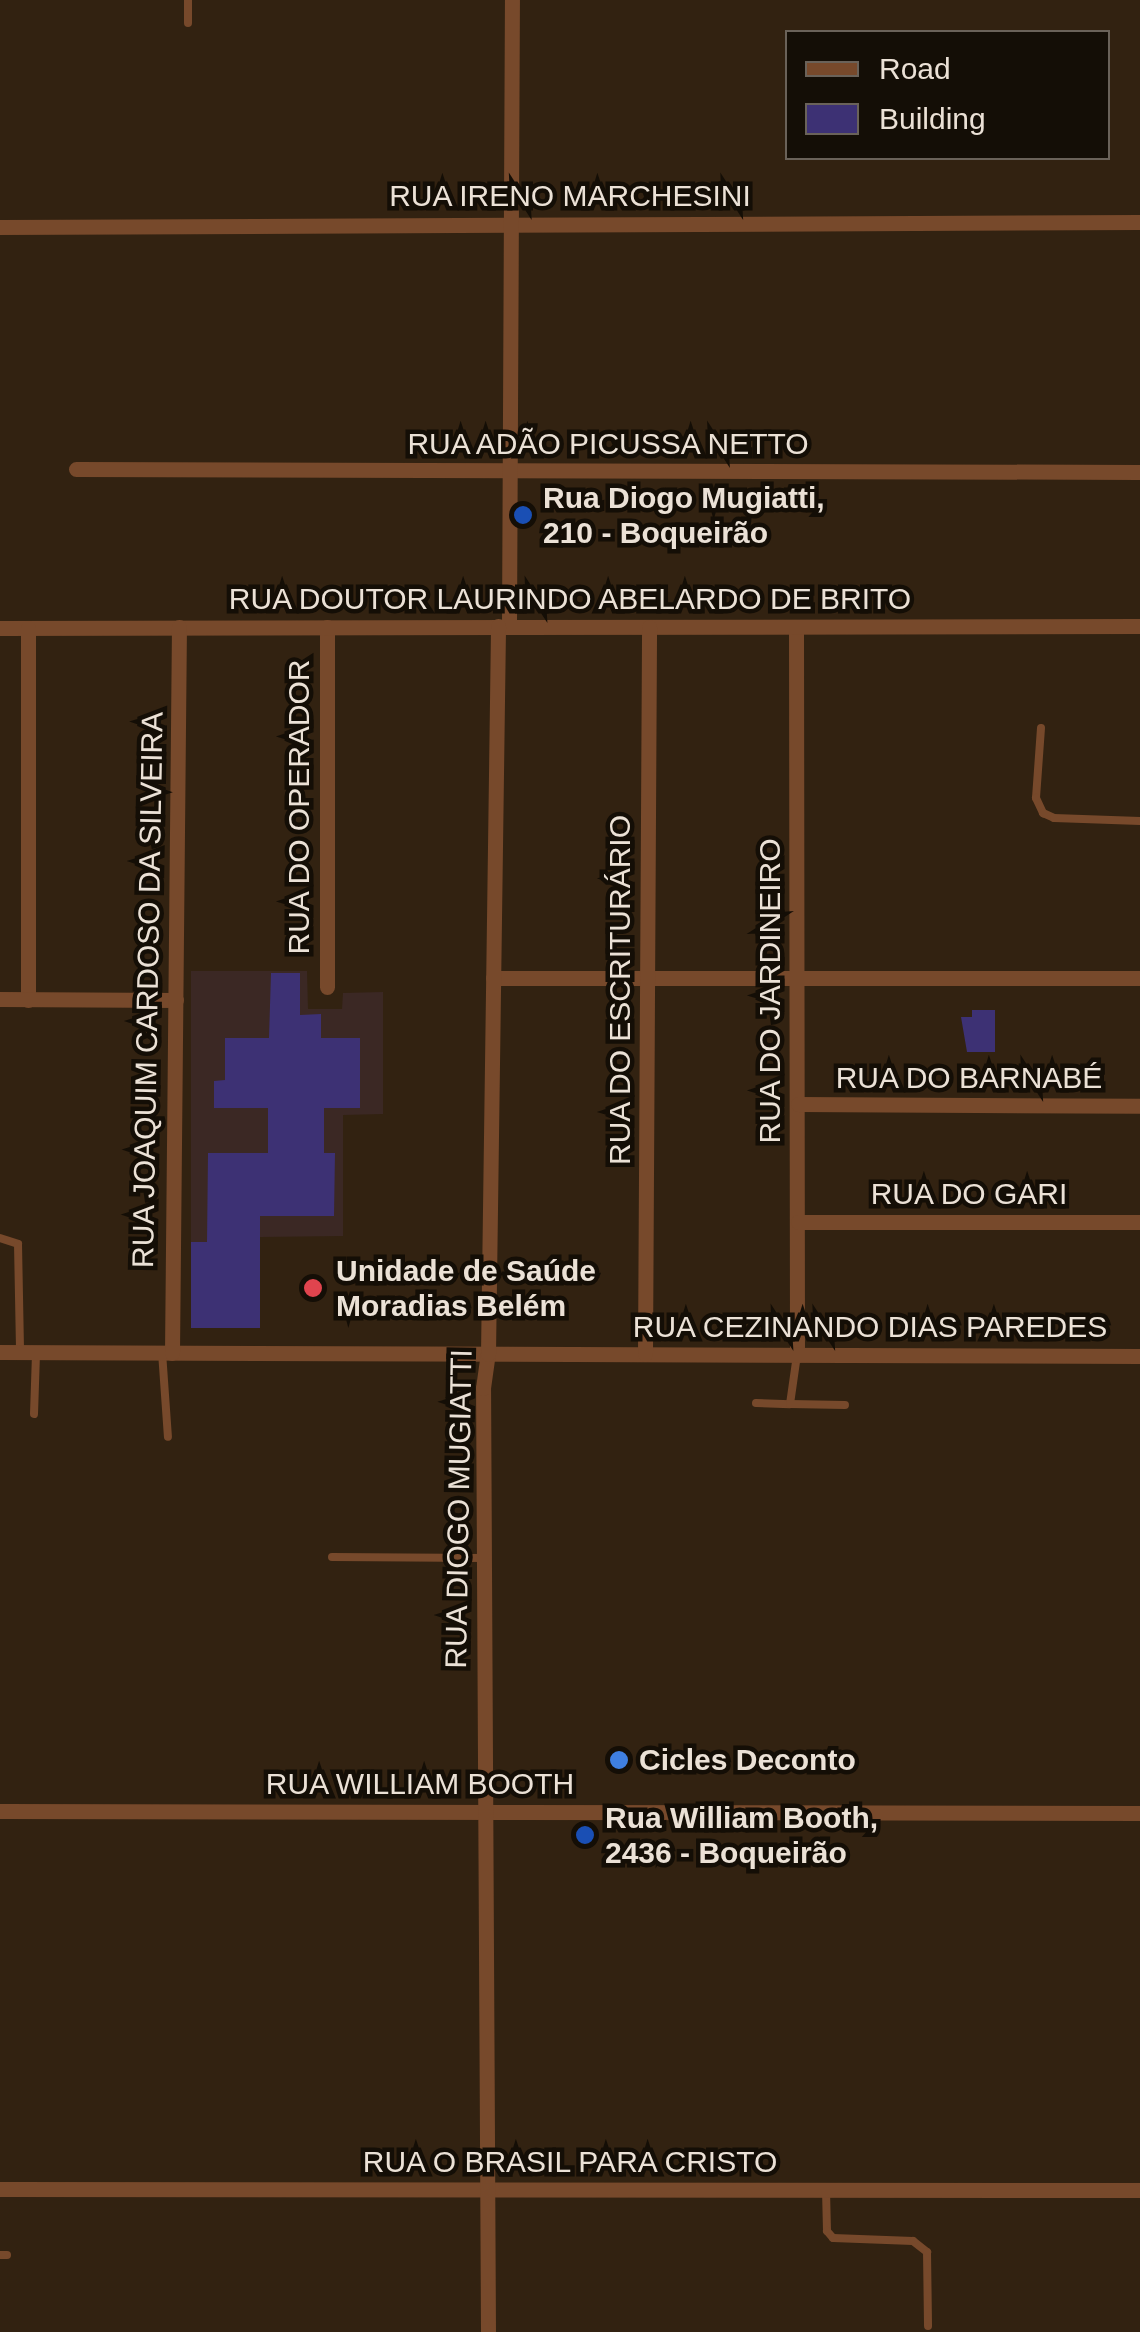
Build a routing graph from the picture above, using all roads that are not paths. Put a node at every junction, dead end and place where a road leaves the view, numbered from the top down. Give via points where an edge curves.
1 (188, 0) edge
2 (512, 0) edge
3 (188, 23) dead end
4 (1140, 222) edge
5 (513, 223) junction
6 (0, 227) edge
7 (76, 469) dead end
8 (511, 472) junction
9 (1140, 472) edge
10 (326, 626) junction
11 (503, 626) junction
12 (648, 626) junction
13 (1140, 626) edge
14 (179, 627) junction
15 (796, 627) junction
16 (0, 628) edge
17 (28, 628) junction
18 (1041, 728) dead end
19 (1140, 821) edge
20 (493, 978) junction
21 (648, 978) junction
22 (798, 978) junction
23 (1140, 978) edge
24 (326, 987) dead end
25 (0, 1000) edge
26 (28, 1000) junction
27 (176, 1000) junction
28 (798, 1104) junction
29 (1140, 1106) edge
30 (798, 1222) junction
31 (1140, 1222) edge
32 (0, 1238) edge
33 (0, 1352) edge
34 (28, 1352) junction
35 (167, 1352) junction
36 (488, 1354) junction
37 (645, 1354) junction
38 (798, 1355) junction
39 (1140, 1356) edge
40 (756, 1403) dead end
41 (790, 1404) junction
42 (846, 1405) dead end
43 (34, 1414) dead end
44 (168, 1438) dead end
45 (332, 1557) dead end
46 (484, 1558) junction
47 (0, 1811) edge
48 (486, 1812) junction
49 (1140, 1814) edge
50 (0, 2189) edge
51 (488, 2190) junction
52 (826, 2190) junction
53 (1140, 2190) edge
54 (928, 2326) dead end
55 (488, 2332) edge

1 - 3 lane
2 - 5 street, RUA DIOGO MUGIATTI
4 - 5 street, RUA IRENO MARCHESINI
5 - 6 street, RUA IRENO MARCHESINI
5 - 8 street, RUA DIOGO MUGIATTI
7 - 8 street, RUA ADÃO PICUSSA NETTO
8 - 9 street, RUA ADÃO PICUSSA NETTO
8 - 11 street, RUA DIOGO MUGIATTI
10 - 11 street, RUA DOUTOR LAURINDO ABELARDO DE BRITO
10 - 14 street, RUA DOUTOR LAURINDO ABELARDO DE BRITO
10 - 24 street, RUA DO OPERADOR
11 - 12 street, RUA DOUTOR LAURINDO ABELARDO DE BRITO
11 - 20 street, RUA DIOGO MUGIATTI
12 - 15 street, RUA DOUTOR LAURINDO ABELARDO DE BRITO
12 - 21 street, RUA DO ESCRITURÁRIO
13 - 15 street, RUA DOUTOR LAURINDO ABELARDO DE BRITO
14 - 17 street, RUA DOUTOR LAURINDO ABELARDO DE BRITO
14 - 27 street, RUA JOAQUIM CARDOSO DA SILVEIRA
15 - 22 street, RUA DO JARDINEIRO
16 - 17 street, RUA DOUTOR LAURINDO ABELARDO DE BRITO
17 - 26 street
18 - 19 lane via 1036,798 1043,813
20 - 21 street
20 - 36 street, RUA DIOGO MUGIATTI
21 - 22 street
21 - 37 street, RUA DO ESCRITURÁRIO
22 - 23 street
22 - 28 street, RUA DO JARDINEIRO
25 - 26 street
26 - 27 street
27 - 35 street, RUA JOAQUIM CARDOSO DA SILVEIRA
28 - 29 street, RUA DO BARNABÉ
28 - 30 street, RUA DO JARDINEIRO
30 - 31 street, RUA DO GARI
30 - 38 street, RUA DO JARDINEIRO
32 - 34 lane via 18,1244
33 - 34 street, RUA CEZINANDO DIAS PAREDES
34 - 35 street, RUA CEZINANDO DIAS PAREDES
34 - 43 lane
35 - 36 street, RUA CEZINANDO DIAS PAREDES
35 - 44 lane
36 - 37 street, RUA CEZINANDO DIAS PAREDES
36 - 46 street, RUA DIOGO MUGIATTI
37 - 38 street, RUA CEZINANDO DIAS PAREDES
38 - 39 street, RUA CEZINANDO DIAS PAREDES
38 - 41 lane
40 - 41 lane
41 - 42 lane
45 - 46 lane
46 - 48 street, RUA DIOGO MUGIATTI
47 - 48 street, RUA WILLIAM BOOTH
48 - 49 street, RUA WILLIAM BOOTH
48 - 51 street, RUA DIOGO MUGIATTI
50 - 51 street, RUA O BRASIL PARA CRISTO
51 - 52 street, RUA O BRASIL PARA CRISTO
51 - 55 street, RUA DIOGO MUGIATTI
52 - 53 street, RUA O BRASIL PARA CRISTO
52 - 54 lane via 827,2231 834,2238 913,2241 928,2252

